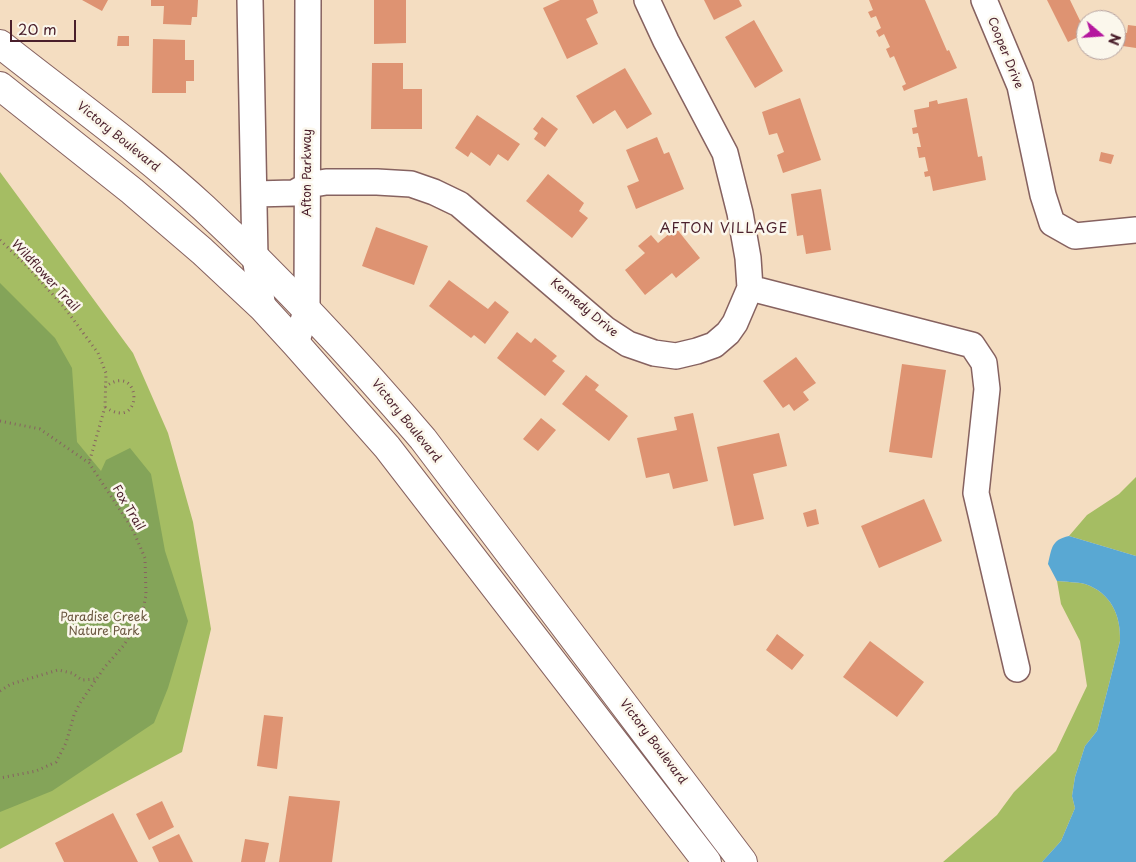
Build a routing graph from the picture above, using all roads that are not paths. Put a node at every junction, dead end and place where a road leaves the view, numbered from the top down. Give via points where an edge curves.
1 (250, 0) edge
2 (308, 0) edge
3 (647, 0) edge
4 (984, 0) edge
5 (0, 44) edge
6 (0, 86) edge
7 (308, 185) junction
8 (254, 194) junction
9 (1136, 230) edge
10 (255, 258) junction
11 (750, 288) junction
12 (263, 308) junction
13 (307, 308) junction
14 (296, 344) junction
15 (1017, 669) dead end
16 (707, 862) edge
17 (743, 862) edge

1 - 8 street
2 - 7 street, Afton Parkway
3 - 11 street, Kennedy Drive via 725,154 742,222
4 - 9 street, Cooper Drive via 1020,86 1052,223 1075,236
5 - 10 main road, Victory Boulevard via 138,152
6 - 12 main road via 139,197
7 - 8 street, Kennedy Drive via 294,193
7 - 11 street, Kennedy Drive via 326,182 411,184 459,204 606,329 628,344 654,353 676,356 714,345 735,323
7 - 13 street, Afton Parkway
8 - 10 street
10 - 12 street
10 - 13 main road, Victory Boulevard
11 - 15 street via 972,345 984,363 987,389 976,493
12 - 14 main road
13 - 14 street, Afton Parkway
13 - 17 main road, Victory Boulevard via 423,439
14 - 16 main road via 387,447

